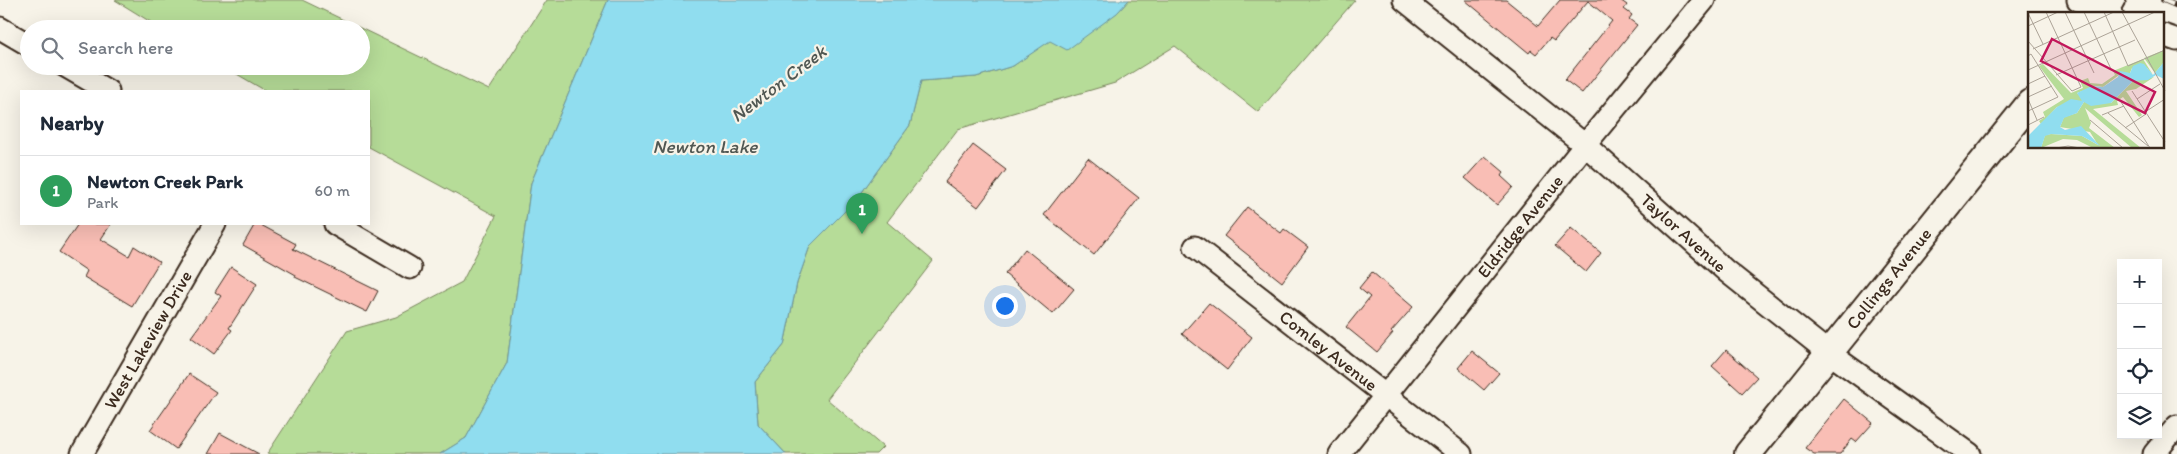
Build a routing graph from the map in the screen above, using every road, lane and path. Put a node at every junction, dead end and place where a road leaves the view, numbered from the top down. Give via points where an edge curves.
1 (1404, 0) edge
2 (1704, 0) edge
3 (2078, 0) edge
4 (2107, 10) edge
5 (2, 33) edge
6 (2164, 35) edge
7 (2177, 40) edge
8 (20, 41) edge
9 (80, 75) edge
10 (106, 90) edge
11 (2028, 105) edge
12 (1585, 145) junction
13 (214, 225) edge
14 (337, 225) edge
15 (1195, 247) dead end
16 (410, 268) dead end
17 (1829, 353) junction
18 (1386, 394) junction
19 (2177, 426) edge
20 (82, 454) edge
21 (1339, 454) edge
22 (1461, 454) edge
23 (1748, 454) edge
24 (1970, 454) edge
25 (2154, 454) edge

1 - 12 street, Taylor Avenue
2 - 12 street, Eldridge Avenue
3 - 4 street
5 - 8 street
6 - 7 street
9 - 10 street
11 - 17 main road, Collings Avenue
12 - 17 street, Taylor Avenue via 1726,271
12 - 18 street, Eldridge Avenue
13 - 20 street, West Lakeview Drive
14 - 16 street
15 - 18 street, Comley Avenue
17 - 23 main road, Collings Avenue
17 - 24 street, Taylor Avenue
18 - 21 street, Eldridge Avenue
18 - 22 street, Comley Avenue
19 - 25 street

